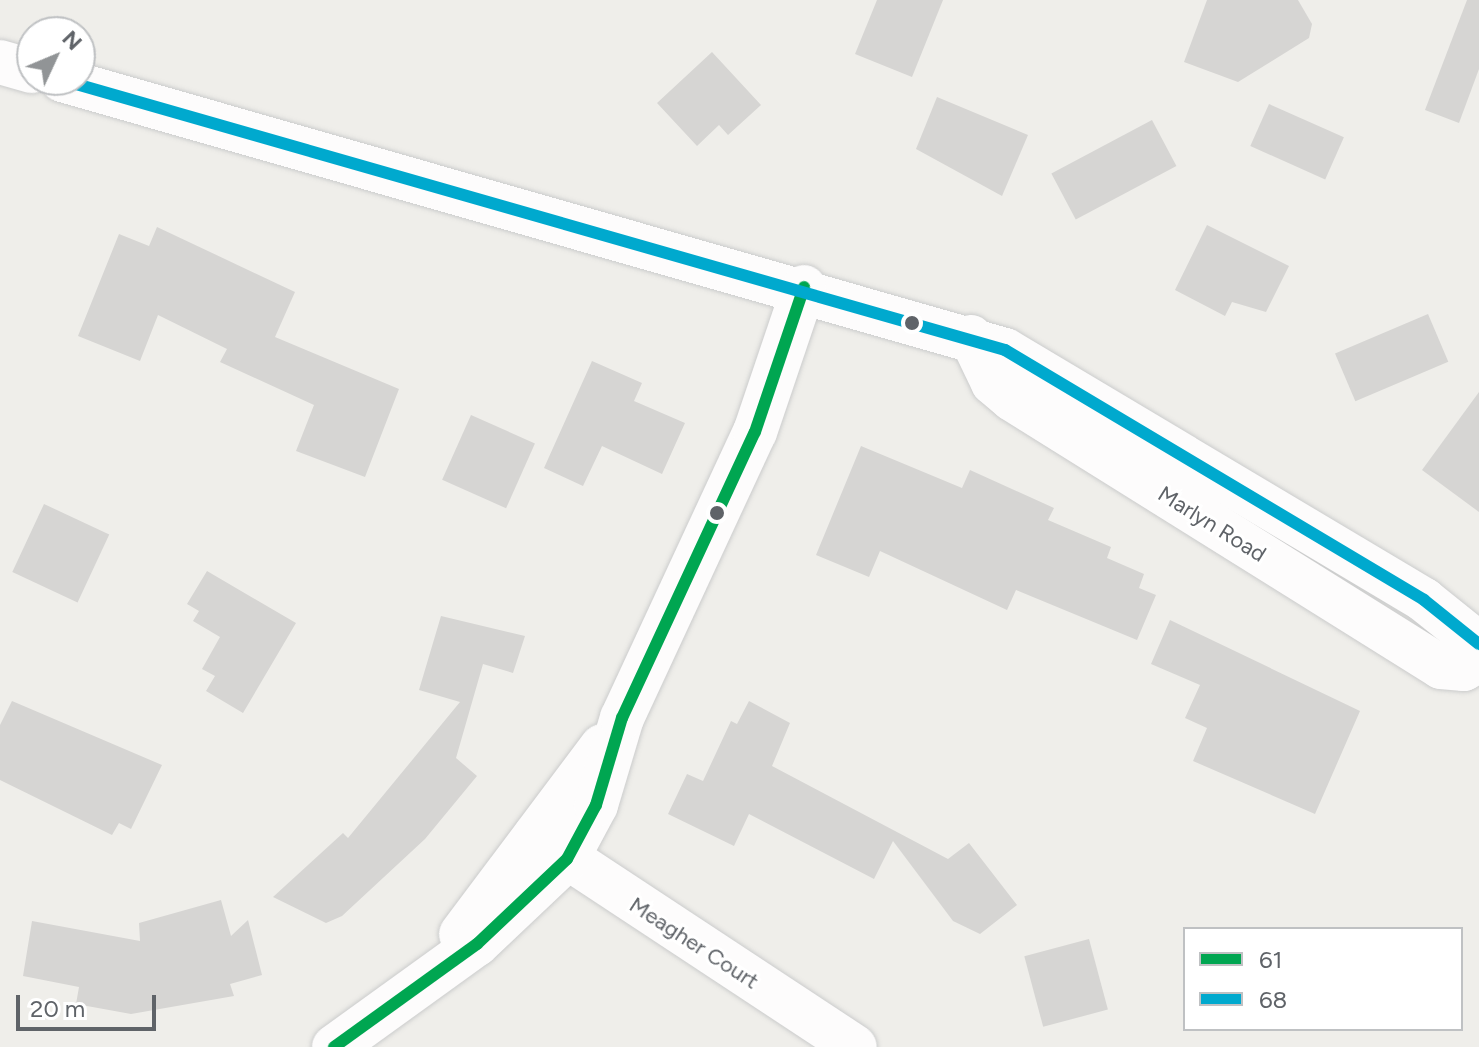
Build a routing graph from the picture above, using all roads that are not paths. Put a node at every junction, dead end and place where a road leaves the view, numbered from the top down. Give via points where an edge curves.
1 (96, 89) edge
2 (804, 287) junction
3 (971, 337) junction
4 (1479, 644) edge
5 (1479, 660) edge
6 (551, 848) junction
7 (334, 1047) edge
8 (855, 1047) edge

1 - 2 street, Marlyn Road
2 - 3 street, Marlyn Road
2 - 6 street via 755,432 622,718
3 - 4 street, Marlyn Road via 1049,371 1424,600
3 - 5 street, Marlyn Road via 993,383 1012,399 1441,667 1464,669
6 - 7 street via 427,979
6 - 8 street, Meagher Court

